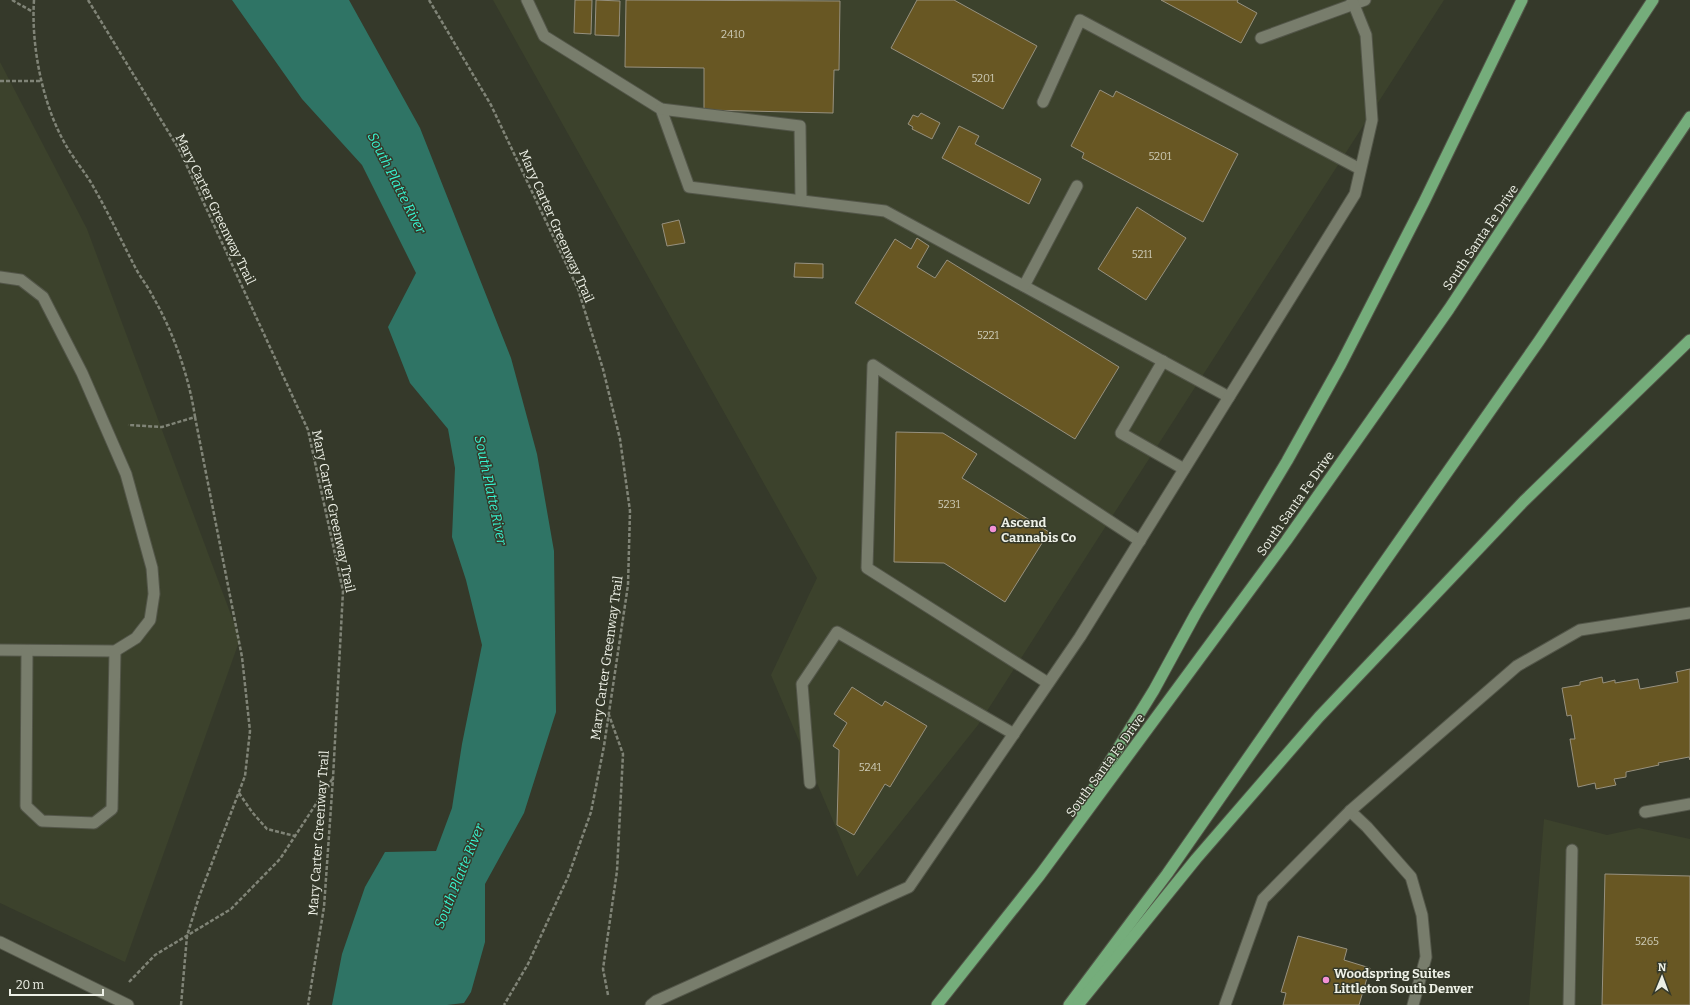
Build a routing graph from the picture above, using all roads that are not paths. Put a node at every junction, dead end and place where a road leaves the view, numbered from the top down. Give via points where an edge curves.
1 (527, 0) edge
2 (1365, 0) edge
3 (1522, 0) edge
4 (1653, 0) edge
5 (1353, 2) edge
6 (1261, 38) dead end
7 (1043, 102) dead end
8 (661, 109) junction
9 (1690, 117) edge
10 (1360, 169) junction
11 (1077, 186) dead end
12 (801, 200) junction
13 (0, 277) edge
14 (1024, 286) junction
15 (1690, 340) edge
16 (1163, 361) junction
17 (1229, 397) junction
18 (1184, 469) junction
19 (1140, 541) junction
20 (1690, 613) edge
21 (0, 650) edge
22 (27, 651) junction
23 (115, 651) junction
24 (1048, 684) junction
25 (1014, 734) junction
26 (810, 783) dead end
27 (1690, 804) edge
28 (1350, 811) junction
29 (1645, 812) dead end
30 (1572, 850) dead end
31 (1040, 875) junction
32 (0, 942) edge
33 (128, 1005) edge
34 (651, 1005) edge
35 (937, 1005) edge
36 (1069, 1005) edge
37 (1078, 1005) edge
38 (1225, 1005) edge
39 (1413, 1005) edge
40 (1569, 1005) edge

1 - 8 street via 544,36
2 - 5 street
3 - 31 highway via 1424,202 1337,371 1154,690
4 - 31 highway, South Santa Fe Drive via 1435,328 1282,547
5 - 6 street
5 - 10 street via 1366,36 1372,120
7 - 10 street via 1080,20
8 - 12 street via 689,187
8 - 12 street via 800,126
9 - 36 highway via 1544,335 1167,874
10 - 17 street via 1355,194
11 - 14 street
12 - 14 street via 884,210
13 - 23 street via 21,280 43,297 82,373 126,474 152,568 154,594 150,620 136,638
14 - 16 street
15 - 37 highway via 1524,501 1319,717 1196,859
16 - 17 street
16 - 18 street via 1121,433
17 - 18 street
18 - 19 street
19 - 24 street
19 - 24 street via 873,365 867,568
20 - 28 street via 1580,630 1517,666
21 - 22 street
22 - 23 street
22 - 23 street via 26,806 42,821 94,823 112,809
24 - 25 street
25 - 26 street via 837,632 802,684
25 - 34 street via 909,887
27 - 29 street
28 - 38 street via 1263,899
28 - 39 street via 1411,877 1422,915 1426,956
30 - 40 street
31 - 35 highway, South Santa Fe Drive
32 - 33 street

